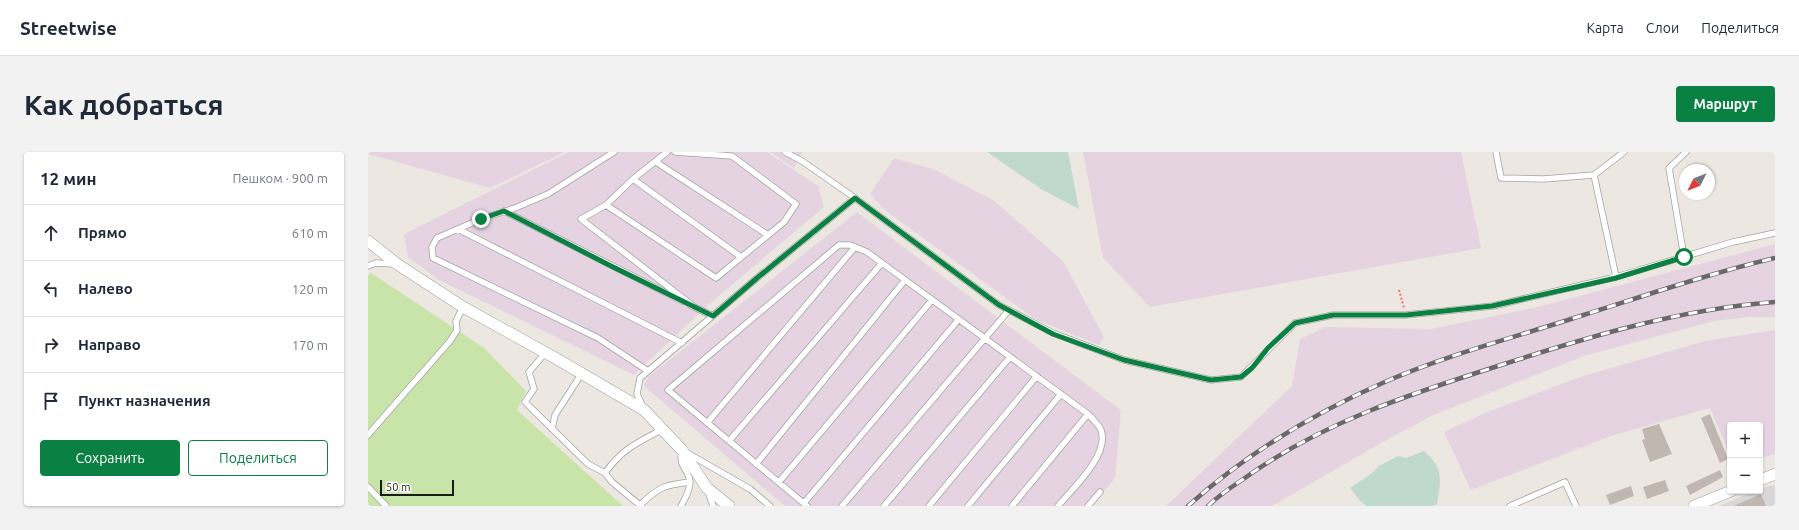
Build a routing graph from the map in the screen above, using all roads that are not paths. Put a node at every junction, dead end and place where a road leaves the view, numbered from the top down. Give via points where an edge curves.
1 (614, 152) edge
2 (667, 152) edge
3 (675, 152) edge
4 (785, 152) edge
5 (1496, 152) edge
6 (1624, 152) edge
7 (1686, 152) edge
8 (656, 162) junction
9 (1594, 175) junction
10 (633, 179) junction
11 (855, 198) junction
12 (606, 204) junction
13 (504, 211) junction
14 (458, 229) junction
15 (1775, 233) edge
16 (768, 235) junction
17 (368, 241) edge
18 (854, 247) junction
19 (741, 257) junction
20 (1684, 257) junction
21 (882, 263) junction
22 (397, 264) junction
23 (368, 266) edge
24 (1616, 278) junction
25 (905, 280) junction
26 (932, 300) junction
27 (693, 306) junction
28 (463, 307) junction
29 (1009, 310) junction
30 (713, 316) junction
31 (959, 319) junction
32 (985, 339) junction
33 (682, 343) junction
34 (546, 352) junction
35 (1010, 357) junction
36 (648, 371) junction
37 (582, 373) junction
38 (1037, 376) junction
39 (1061, 394) junction
40 (644, 410) junction
41 (1088, 414) junction
42 (707, 423) junction
43 (552, 429) junction
44 (663, 429) junction
45 (368, 435) edge
46 (729, 441) junction
47 (682, 450) junction
48 (756, 464) junction
49 (605, 473) junction
50 (1774, 477) edge
51 (1763, 479) edge
52 (690, 482) junction
53 (779, 482) junction
54 (368, 487) edge
55 (708, 488) junction
56 (1100, 492) dead end
57 (1727, 493) edge
58 (805, 504) edge
59 (386, 506) edge
60 (640, 506) edge
61 (681, 506) edge
62 (713, 506) edge
63 (729, 506) edge
64 (770, 506) edge
65 (842, 506) edge
66 (884, 506) edge
67 (929, 506) edge
68 (968, 506) edge
69 (1012, 506) edge
70 (1058, 506) edge
71 (1088, 506) edge
72 (1510, 506) edge
73 (1576, 506) edge
74 (1694, 506) edge

1 - 13 lane via 548,194
2 - 8 lane
3 - 16 lane via 732,156 796,204 784,222
4 - 11 lane
5 - 9 lane via 1501,178
6 - 9 lane
7 - 20 lane via 1669,168
8 - 10 lane
8 - 16 lane
9 - 24 lane
10 - 12 lane
10 - 19 lane
11 - 29 lane
11 - 30 lane
12 - 19 lane via 716,278
12 - 27 lane via 581,219
13 - 14 lane
13 - 27 lane
14 - 33 lane
14 - 36 lane via 438,238 432,247 433,258 598,338
15 - 20 lane
16 - 19 lane
17 - 22 street
18 - 21 lane via 867,252
18 - 42 lane
18 - 42 lane via 839,245 668,390
20 - 24 lane
21 - 25 lane
21 - 46 lane
22 - 23 lane via 376,263
22 - 28 street
24 - 29 lane via 1492,306 1406,315 1333,315 1295,323 1241,377 1211,380 1124,360 1053,334
25 - 26 lane
25 - 48 lane
26 - 31 lane
26 - 53 lane
27 - 30 lane
28 - 34 street
28 - 45 lane via 456,321 457,330 450,342
29 - 32 lane
30 - 33 lane
31 - 32 lane
31 - 58 lane
32 - 35 lane
32 - 65 lane
33 - 36 lane
34 - 37 street
34 - 43 lane via 529,372 534,389 525,402
35 - 38 lane
35 - 66 lane
36 - 40 lane via 640,378 637,394
37 - 40 street
37 - 43 lane via 555,415
38 - 39 lane
38 - 67 lane
39 - 41 lane
39 - 68 lane
40 - 44 street
41 - 69 lane
41 - 70 lane via 1101,430 1102,440 1095,463
42 - 46 lane
43 - 49 lane via 588,464
44 - 47 street
44 - 49 lane via 627,447
46 - 48 lane
47 - 52 lane via 680,460
47 - 55 street
47 - 64 lane via 750,489
48 - 53 lane
49 - 60 lane
50 - 51 street
52 - 60 lane via 666,485 653,492
52 - 61 lane
53 - 58 lane
54 - 59 lane
55 - 62 lane
55 - 63 street
56 - 71 lane
57 - 74 street
72 - 73 lane via 1565,482

